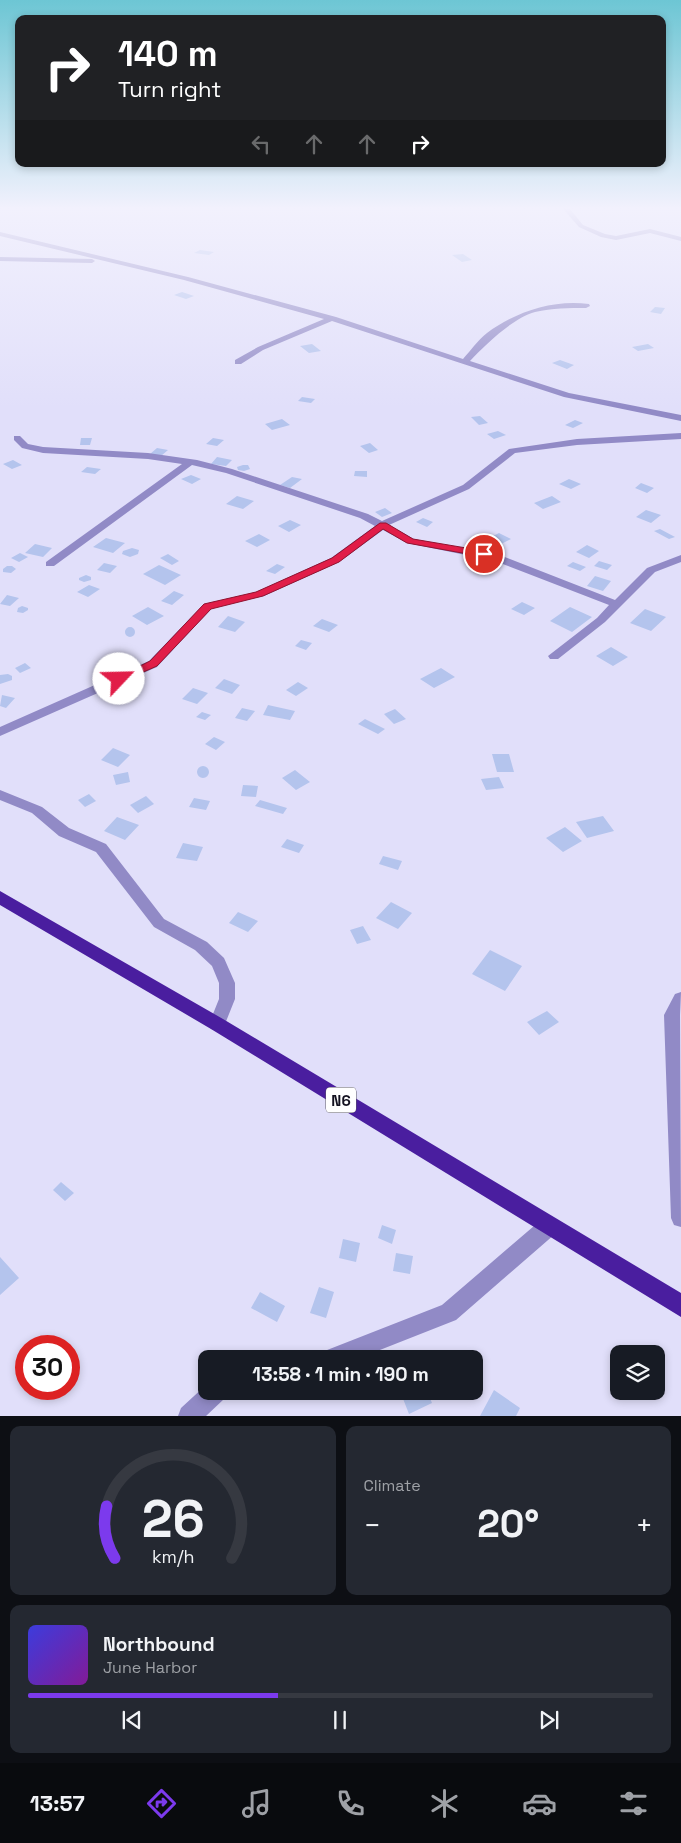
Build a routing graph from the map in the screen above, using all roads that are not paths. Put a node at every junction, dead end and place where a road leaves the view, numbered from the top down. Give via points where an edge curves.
1 (174, 275) edge
2 (586, 306) dead end
3 (333, 319) junction
4 (238, 362) dead end
5 (464, 362) junction
6 (681, 418) edge
7 (681, 436) edge
8 (17, 438) dead end
9 (190, 462) junction
10 (383, 525) junction
11 (681, 558) edge
12 (50, 564) dead end
13 (616, 604) junction
14 (554, 656) dead end
15 (0, 732) edge
16 (0, 795) edge
17 (0, 897) edge
18 (681, 999) edge
19 (217, 1024) junction
20 (681, 1218) edge
21 (548, 1227) junction
22 (681, 1306) edge
23 (352, 1350) edge
24 (206, 1400) edge
25 (189, 1416) edge

1 - 3 street
2 - 5 street via 550,306 531,311 490,335
3 - 4 street via 253,351
3 - 5 street
5 - 6 street via 567,395
7 - 10 street via 577,442 512,451 466,487
8 - 9 street via 27,447 44,450 148,456
9 - 10 street via 262,481
9 - 12 street
10 - 13 street via 410,541 498,558
10 - 15 street via 335,560 260,594 208,606 153,664
11 - 13 street via 651,570
13 - 14 street
16 - 19 street via 37,810 64,832 101,848 160,923 201,946 218,962 227,982 227,1000
17 - 19 highway, N6
18 - 20 street via 672,1015
19 - 21 highway, N6
21 - 22 highway, N6
21 - 23 street via 449,1313
24 - 25 street

